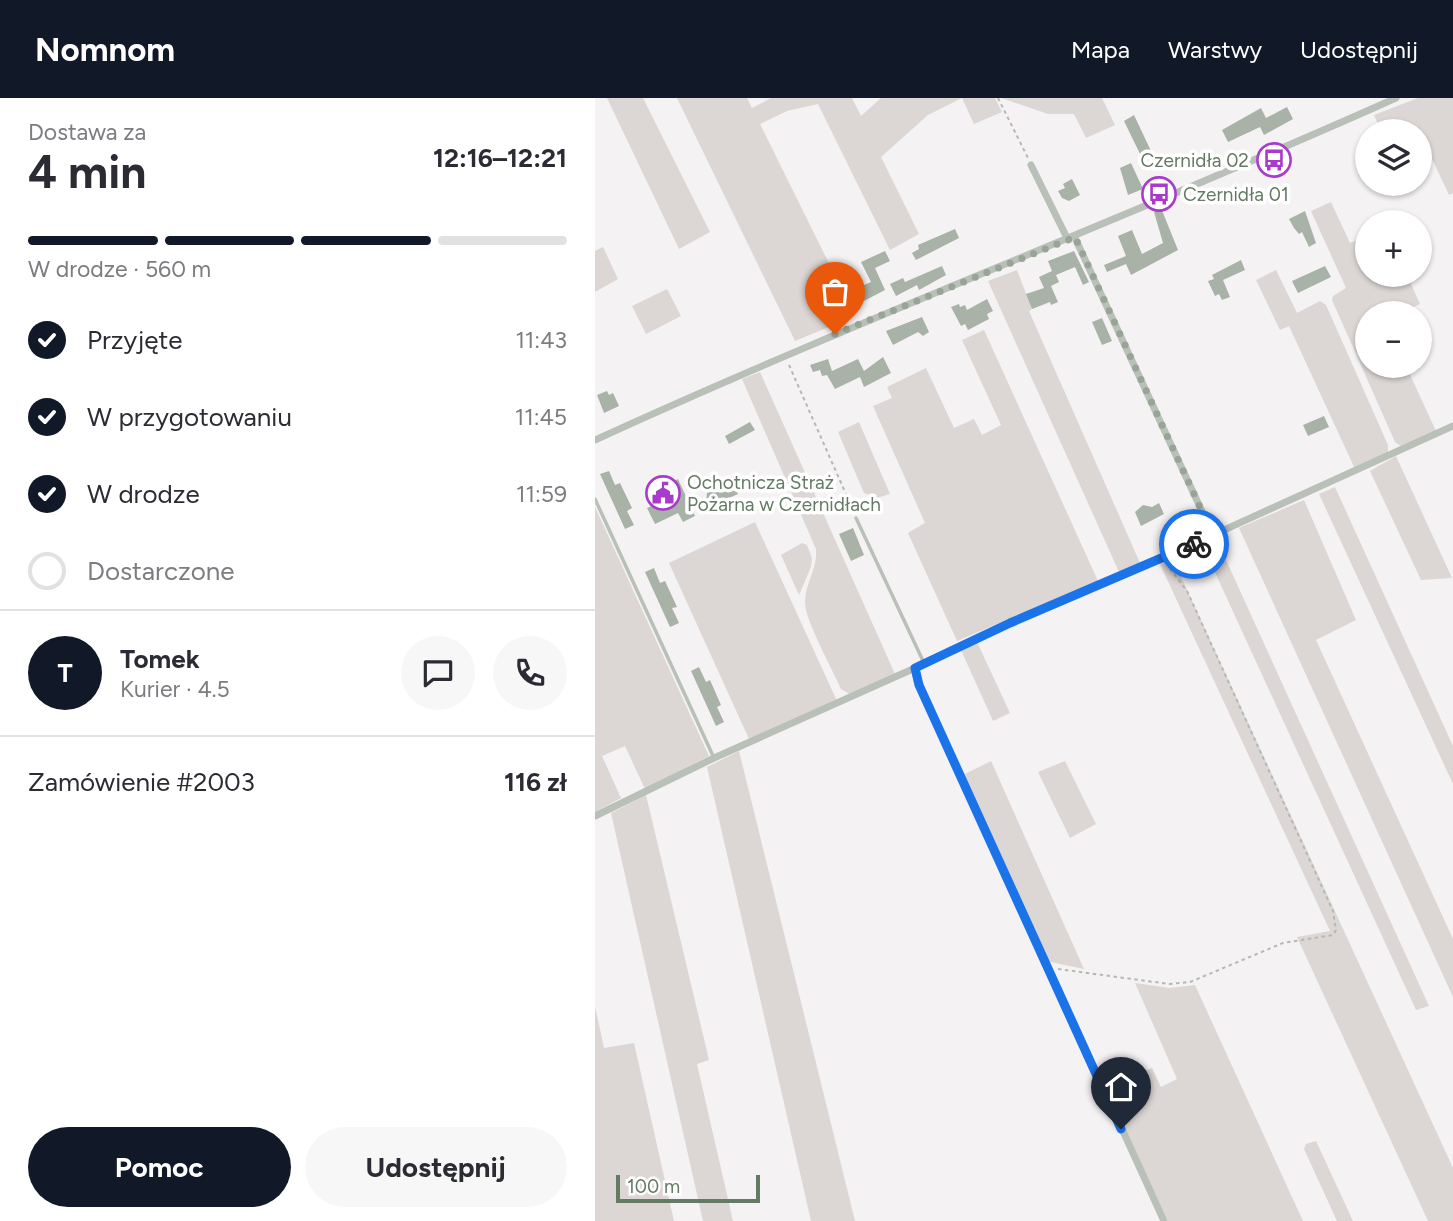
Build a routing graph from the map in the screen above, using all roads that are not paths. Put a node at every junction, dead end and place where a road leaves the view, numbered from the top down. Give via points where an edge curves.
1 (1396, 98) edge
2 (1031, 165) road end
3 (1071, 239) junction
4 (1453, 426) edge
5 (595, 440) edge
6 (595, 499) edge
7 (856, 518) road end
8 (1213, 535) junction
9 (924, 663) junction
10 (915, 668) junction
11 (714, 758) junction
12 (595, 816) edge
13 (1164, 1221) edge

1 - 3 street
2 - 3 street
3 - 5 street via 784,354
3 - 8 street
4 - 8 street
6 - 11 lane
7 - 9 lane
8 - 9 street
9 - 10 street
10 - 11 street
10 - 13 street via 924,697
11 - 12 street

